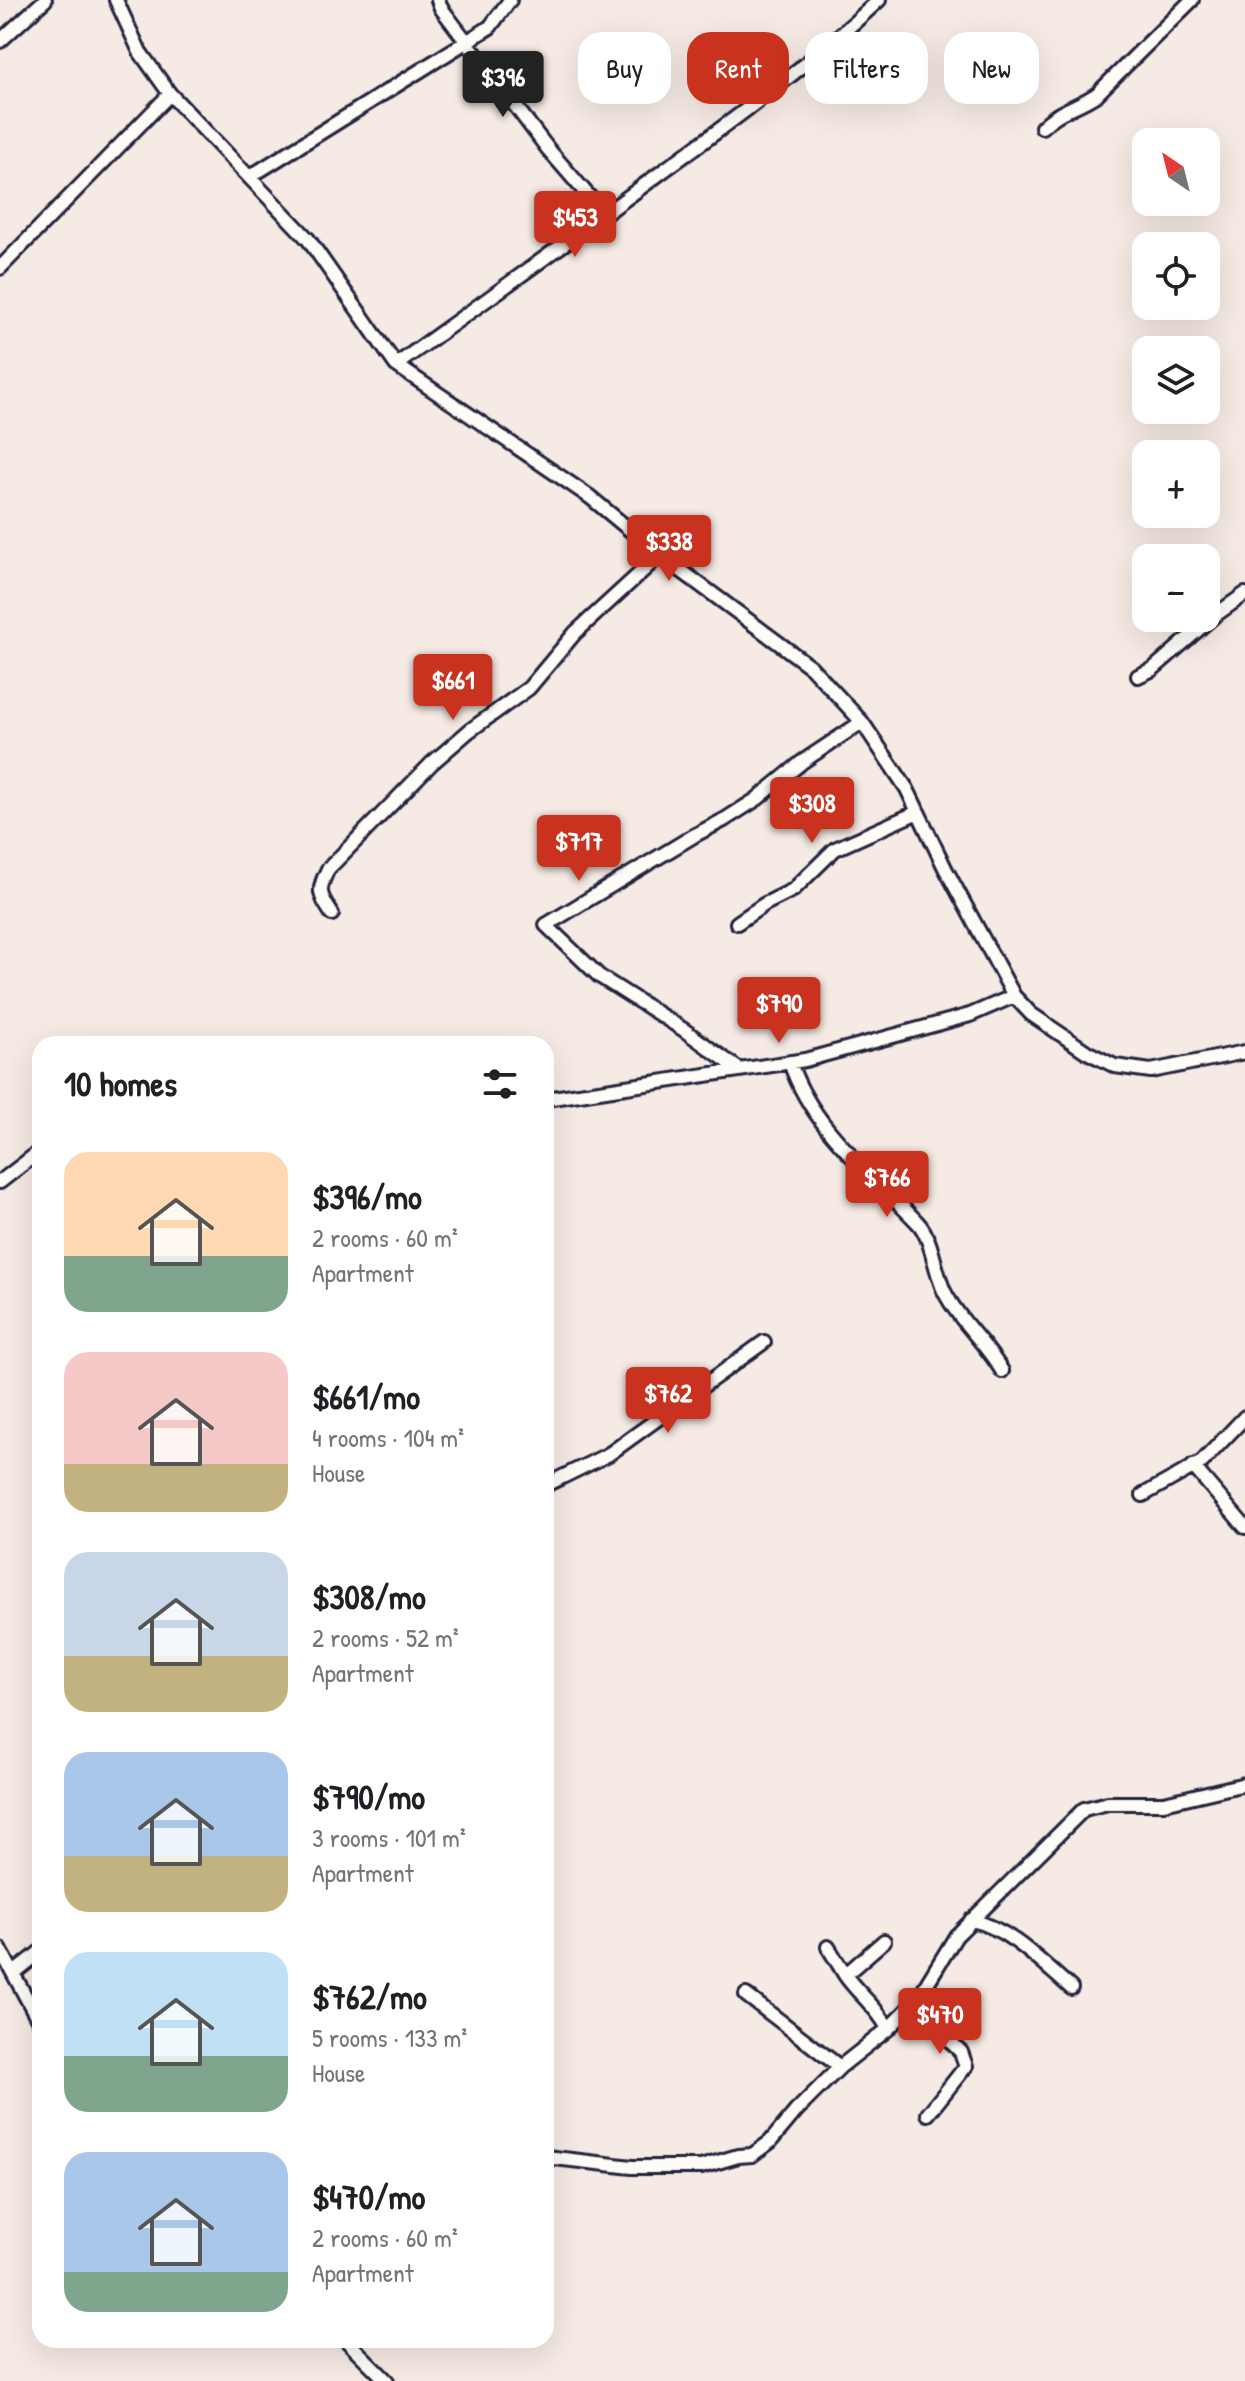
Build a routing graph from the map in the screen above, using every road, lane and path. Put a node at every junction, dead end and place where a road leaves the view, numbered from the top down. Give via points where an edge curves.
1 (45, 0) edge
2 (116, 0) edge
3 (438, 0) edge
4 (510, 0) edge
5 (879, 0) edge
6 (1192, 0) edge
7 (0, 41) edge
8 (466, 42) junction
9 (170, 94) junction
10 (1042, 127) dead end
11 (251, 176) junction
12 (605, 215) junction
13 (0, 268) edge
14 (396, 365) junction
15 (660, 555) junction
16 (1245, 594) edge
17 (1138, 676) dead end
18 (862, 722) junction
19 (918, 812) junction
20 (332, 914) dead end
21 (737, 923) dead end
22 (1014, 996) junction
23 (1245, 1052) edge
24 (790, 1062) junction
25 (737, 1068) junction
26 (554, 1098) edge
27 (32, 1157) edge
28 (0, 1182) edge
29 (764, 1342) dead end
30 (1002, 1371) dead end
31 (1245, 1417) edge
32 (1193, 1466) junction
33 (554, 1481) edge
34 (1143, 1495) dead end
35 (1245, 1527) edge
36 (1245, 1784) edge
37 (971, 1920) junction
38 (884, 1941) dead end
39 (828, 1947) dead end
40 (0, 1949) edge
41 (32, 1958) edge
42 (14, 1973) junction
43 (845, 1975) junction
44 (1071, 1988) dead end
45 (746, 1995) dead end
46 (917, 2000) junction
47 (32, 2008) edge
48 (888, 2029) junction
49 (840, 2067) junction
50 (928, 2114) dead end
51 (554, 2158) edge
52 (357, 2348) edge
53 (387, 2381) edge

1 - 7 street
2 - 9 street via 140,52
3 - 8 street
4 - 8 street via 490,27
5 - 12 street via 732,121
6 - 10 street via 1097,94
8 - 11 street
8 - 12 street
9 - 11 street
9 - 13 street
11 - 14 street via 308,239
12 - 14 street
14 - 15 street via 590,497
15 - 18 street via 811,667
15 - 20 street via 575,633 540,678 432,763 328,869 320,885
16 - 17 street
18 - 19 street
18 - 25 street via 757,799 546,925 599,976
19 - 21 street via 835,849 793,890
19 - 22 street
22 - 23 street via 1055,1031 1115,1066 1151,1071
22 - 24 street via 970,1015
24 - 25 street
24 - 30 street via 803,1096 825,1126 917,1221 944,1291
25 - 26 street
27 - 28 street
29 - 33 street via 609,1454
31 - 32 street
32 - 34 street
32 - 35 street
36 - 37 street via 1164,1803 1108,1803 1084,1809
37 - 44 street via 999,1931
37 - 46 street
38 - 43 street
39 - 43 street
40 - 42 street
41 - 42 street
42 - 47 street
43 - 48 street via 882,2014
45 - 49 street
46 - 48 street
46 - 50 street via 961,2052 966,2066
48 - 49 street
49 - 51 street via 752,2155 701,2167 632,2167
52 - 53 street

